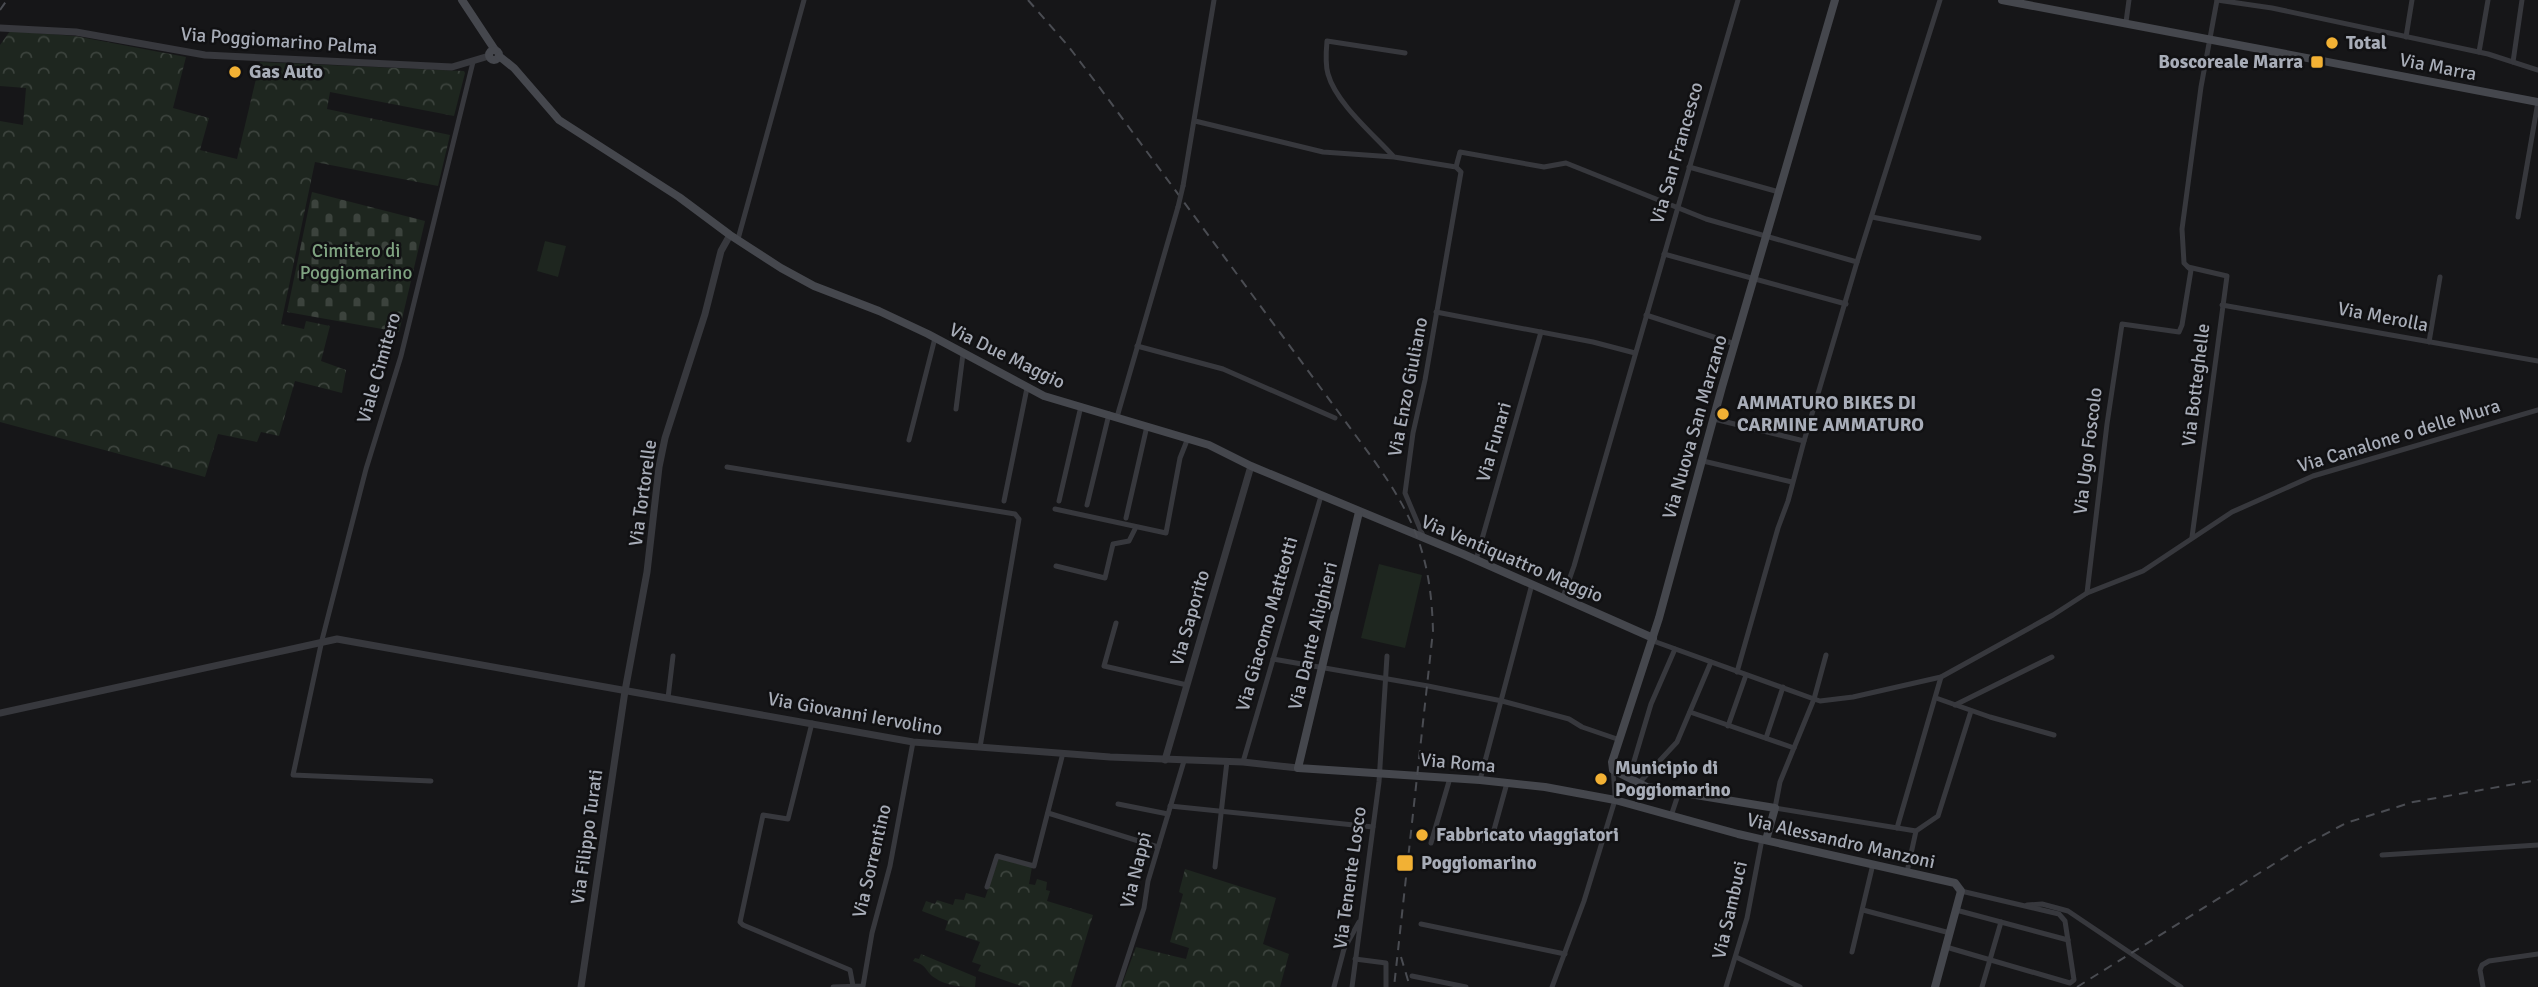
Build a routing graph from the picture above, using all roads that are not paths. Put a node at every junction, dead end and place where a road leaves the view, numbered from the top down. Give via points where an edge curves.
1 (461, 0) edge
2 (804, 0) edge
3 (1214, 0) edge
4 (1738, 0) edge
5 (1835, 0) edge
6 (1940, 0) edge
7 (2002, 0) edge
8 (2129, 0) edge
9 (2217, 0) edge
10 (2412, 0) edge
11 (2488, 0) edge
12 (2522, 0) edge
13 (2041, 3) edge
14 (2126, 22) junction
15 (0, 28) edge
16 (2406, 37) junction
17 (2209, 39) junction
18 (2479, 52) junction
19 (1405, 53) dead end
20 (494, 54) junction
21 (473, 62) junction
22 (2512, 62) junction
23 (2538, 70) edge
24 (2538, 102) edge
25 (1195, 121) junction
26 (1394, 157) junction
27 (1456, 167) junction
28 (1689, 167) junction
29 (1779, 192) junction
30 (1677, 209) junction
31 (1871, 217) junction
32 (2518, 217) dead end
33 (1766, 236) junction
34 (734, 237) junction
35 (1979, 238) dead end
36 (1664, 254) junction
37 (1857, 262) junction
38 (2188, 267) junction
39 (2440, 277) dead end
40 (1754, 280) junction
41 (1846, 304) junction
42 (2222, 305) junction
43 (1436, 312) junction
44 (1646, 315) junction
45 (1541, 332) junction
46 (935, 338) junction
47 (2429, 342) junction
48 (1735, 344) junction
49 (1137, 346) junction
50 (1635, 353) junction
51 (963, 354) junction
52 (2538, 361) edge
53 (1027, 388) junction
54 (1081, 407) junction
55 (956, 410) dead end
56 (2538, 410) edge
57 (1113, 415) junction
58 (1335, 418) dead end
59 (1714, 419) junction
60 (1147, 426) junction
61 (1188, 438) junction
62 (909, 440) dead end
63 (1804, 441) junction
64 (1703, 461) junction
65 (1251, 466) junction
66 (727, 467) dead end
67 (1792, 482) junction
68 (1321, 496) junction
69 (1059, 500) dead end
70 (1004, 501) dead end
71 (1087, 505) dead end
72 (1055, 509) dead end
73 (1359, 512) junction
74 (1126, 517) dead end
75 (1136, 527) junction
76 (2192, 537) junction
77 (1424, 538) junction
78 (1476, 560) junction
79 (1056, 566) dead end
80 (1532, 584) junction
81 (2087, 593) junction
82 (1563, 597) junction
83 (1116, 623) dead end
84 (1653, 638) junction
85 (322, 640) junction
86 (1675, 649) junction
87 (1826, 655) dead end
88 (673, 656) dead end
89 (1387, 656) dead end
90 (2052, 657) dead end
91 (1273, 659) junction
92 (1710, 662) junction
93 (1321, 668) junction
94 (1738, 672) junction
95 (1746, 675) junction
96 (1941, 677) junction
97 (1386, 678) junction
98 (1187, 685) junction
99 (1783, 687) junction
100 (625, 691) junction
101 (668, 698) junction
102 (1936, 698) junction
103 (1814, 699) junction
104 (1502, 701) junction
105 (1955, 705) junction
106 (1971, 711) junction
107 (1690, 712) junction
108 (0, 713) edge
109 (812, 723) junction
110 (1728, 726) junction
111 (2054, 735) dead end
112 (1766, 738) junction
113 (1620, 740) junction
114 (914, 742) junction
115 (980, 747) junction
116 (1794, 748) junction
117 (1063, 753) junction
118 (1165, 760) junction
119 (1184, 761) junction
120 (1227, 761) junction
121 (1243, 762) junction
122 (1297, 768) junction
123 (1612, 770) junction
124 (1380, 772) junction
125 (1450, 778) junction
126 (1629, 778) junction
127 (1480, 780) junction
128 (431, 781) dead end
129 (1507, 783) junction
130 (1639, 783) junction
131 (1679, 792) junction
132 (1615, 800) junction
133 (1118, 804) dead end
134 (1170, 806) junction
135 (1775, 808) junction
136 (1220, 812) junction
137 (1048, 813) junction
138 (1168, 814) junction
139 (1671, 816) junction
140 (1373, 827) junction
141 (1897, 828) junction
142 (1916, 831) junction
143 (1473, 839) dead end
144 (1764, 840) junction
145 (1431, 843) dead end
146 (2538, 845) edge
147 (1158, 847) junction
148 (2382, 855) dead end
149 (1873, 864) junction
150 (1215, 867) dead end
151 (1907, 872) junction
152 (986, 887) dead end
153 (1961, 891) junction
154 (2024, 905) junction
155 (1863, 910) junction
156 (1956, 910) junction
157 (1361, 919) junction
158 (2001, 922) junction
159 (1421, 924) dead end
160 (1950, 933) junction
161 (2068, 940) junction
162 (1946, 947) junction
163 (1852, 952) dead end
164 (1565, 954) junction
165 (2538, 954) edge
166 (1736, 957) junction
167 (1355, 959) junction
168 (1990, 959) junction
169 (1412, 976) dead end
170 (853, 986) edge
171 (581, 987) edge
172 (832, 987) edge
173 (864, 987) edge
174 (1118, 987) edge
175 (1334, 987) edge
176 (1352, 987) edge
177 (1386, 987) edge
178 (1466, 987) edge
179 (1552, 987) edge
180 (1726, 987) edge
181 (1800, 987) edge
182 (1935, 987) edge
183 (1982, 987) edge
184 (2181, 987) edge
185 (2483, 987) edge

1 - 20 main road, Via Due Maggio
2 - 34 street
3 - 25 street
4 - 28 street, Via San Francesco
5 - 29 main road, Via Nuova San Marzano
6 - 31 street
7 - 13 main road, Via Marra
8 - 14 street
9 - 16 street
9 - 17 street, Via Ugo Foscolo
10 - 16 street
11 - 18 street
12 - 22 street
13 - 14 main road, Via Marra
14 - 17 main road, Via Marra
15 - 21 street, Via Poggiomarino Palma via 76,32 205,55 452,67
16 - 18 street
17 - 24 main road, Via Marra
17 - 38 street, Via Ugo Foscolo via 2182,229
18 - 22 street
19 - 26 street via 1327,41 1330,79 1354,114
20 - 21 street, Via Poggiomarino Palma
20 - 34 main road, Via Due Maggio via 514,68 559,120
21 - 85 street, Viale Cimitero via 401,355
22 - 23 street
24 - 32 street
25 - 26 street via 1323,152
25 - 49 street, bridge via 1178,206
26 - 27 street
27 - 30 street via 1460,152 1544,167 1566,163
27 - 43 street via 1461,172
28 - 29 street
28 - 30 street, Via San Francesco
29 - 33 main road, Via Nuova San Marzano
30 - 33 street
30 - 36 street, Via San Francesco
31 - 35 street
31 - 37 street
33 - 37 street
33 - 40 main road, Via Nuova San Marzano
34 - 46 main road, Via Due Maggio via 814,286
34 - 100 street, Via Tortorelle via 718,262 663,448
36 - 40 street
36 - 44 street, Via San Francesco
37 - 41 street
38 - 42 street, Via Botteghelle via 2227,276
38 - 81 street, Via Ugo Foscolo via 2179,331 2122,324
39 - 47 street
40 - 41 street
40 - 48 main road, Via Nuova San Marzano
41 - 63 street
42 - 47 street, Via Merolla
42 - 76 street, Via Botteghelle
43 - 45 street, Via Enzo Giuliano
43 - 77 street, Via Enzo Giuliano via 1405,493
44 - 48 street
44 - 50 street, Via San Francesco
45 - 50 street, Via Enzo Giuliano
45 - 78 street, Via Funari
46 - 51 main road, Via Due Maggio
46 - 62 street
47 - 52 street, Via Merolla
48 - 59 main road, Via Nuova San Marzano
49 - 57 street
49 - 58 street via 1223,369
50 - 82 street
51 - 53 main road, Via Due Maggio
51 - 55 street
53 - 54 main road, Via Due Maggio
53 - 70 street
54 - 57 main road, Via Due Maggio
54 - 69 street
56 - 76 street, Via Canalone o delle Mura via 2313,476 2232,512
57 - 60 main road, Via Due Maggio
57 - 71 street
59 - 63 street
59 - 64 main road, Via Nuova San Marzano
60 - 61 main road, Via Due Maggio
60 - 74 street
61 - 65 main road, Via Due Maggio
61 - 75 street via 1166,533
63 - 67 street
64 - 67 street
64 - 84 main road, Via Nuova San Marzano
65 - 68 main road, Via Due Maggio
65 - 98 street, Via Saporito
66 - 115 street via 1015,514 1019,519
67 - 94 street
68 - 73 main road, Via Due Maggio
68 - 91 street, Via Giacomo Matteotti
72 - 75 street
73 - 77 main road, Via Ventiquattro Maggio
73 - 93 main road, Via Dante Alighieri
75 - 79 street via 1129,541 1113,544 1105,578
76 - 81 street, Via Canalone o delle Mura via 2143,571
77 - 78 main road, Via Ventiquattro Maggio
78 - 80 main road, Via Ventiquattro Maggio
80 - 82 main road, Via Ventiquattro Maggio
80 - 104 street
81 - 96 street
82 - 84 main road, Via Ventiquattro Maggio
83 - 98 street via 1104,666
84 - 86 street
84 - 113 main road, Via Nuova San Marzano
85 - 100 street, Via Giovanni Iervolino
85 - 108 street, Via Giovanni Iervolino
85 - 128 street, Viale Cimitero via 293,775
86 - 92 street
86 - 126 street via 1651,704
87 - 103 street
88 - 101 street
89 - 97 street, Via Tenente Losco
90 - 105 street
91 - 93 street
91 - 121 street, Via Giacomo Matteotti
92 - 94 street
92 - 107 street
93 - 97 street
93 - 122 main road, Via Dante Alighieri
94 - 95 street
95 - 99 street
95 - 110 street
96 - 102 street
96 - 103 street via 1853,697
97 - 104 street
97 - 124 street, Via Tenente Losco
98 - 118 street, Via Saporito
99 - 103 street
99 - 112 street
100 - 101 street, Via Giovanni Iervolino
100 - 171 street, Via Filippo Turati
101 - 109 street, Via Giovanni Iervolino
102 - 105 street
102 - 141 street
103 - 116 street
104 - 113 street via 1569,719
104 - 127 street
105 - 106 street
106 - 111 street
106 - 142 street via 1938,816
107 - 110 street
107 - 130 street via 1677,743
109 - 114 street, Via Giovanni Iervolino
109 - 170 street via 788,819 763,815 740,922 850,971
110 - 112 street
112 - 116 street
113 - 123 main road, Via Nuova San Marzano
114 - 115 street, Via Giovanni Iervolino
114 - 173 street, Via Sorrentino
115 - 117 street, Via Giovanni Iervolino
116 - 135 street
117 - 118 street, Via Giovanni Iervolino
117 - 137 street
118 - 119 street
119 - 120 street
119 - 134 street, Via Nappi
120 - 121 street
120 - 136 street
121 - 122 street
122 - 124 main road, Via Roma
123 - 126 main road
123 - 132 street
124 - 125 main road, Via Roma
124 - 140 street, Via Tenente Losco
125 - 127 main road, Via Roma
125 - 145 street
126 - 130 main road
127 - 129 main road, Via Roma
129 - 132 main road, Via Roma
129 - 143 street via 1492,837
130 - 131 main road
131 - 135 main road
131 - 139 street
132 - 139 main road, Via Alessandro Manzoni
132 - 164 street
133 - 138 street
134 - 136 street
134 - 138 street, Via Nappi
135 - 141 street
135 - 144 main road
136 - 140 street
136 - 150 street
137 - 147 street
137 - 152 street via 1034,866 997,856
138 - 147 street, Via Nappi
139 - 144 main road, Via Alessandro Manzoni
140 - 157 street, Via Tenente Losco
141 - 142 street
142 - 151 street
144 - 149 main road, Via Alessandro Manzoni
144 - 166 street, Via Sambuci
146 - 148 street
147 - 174 street, Via Nappi
149 - 151 main road, Via Alessandro Manzoni
149 - 155 street
151 - 153 main road, Via Alessandro Manzoni via 1955,883
153 - 154 street
153 - 156 main road
154 - 161 street via 2059,914
154 - 184 street via 2068,911
155 - 160 street
155 - 163 street
156 - 158 street
156 - 160 main road
157 - 167 street, Via Tenente Losco
157 - 175 street via 1344,949
158 - 161 street
158 - 168 street
159 - 164 street
160 - 162 main road
161 - 168 street via 2074,980 2070,983
162 - 168 street
162 - 182 main road
164 - 179 street
165 - 185 street via 2482,965
166 - 180 street, Via Sambuci
166 - 181 street
167 - 176 street, Via Tenente Losco
167 - 177 street via 1386,963
168 - 183 street
169 - 178 street
170 - 172 street, Via Sorrentino
170 - 173 street, Via Sorrentino

